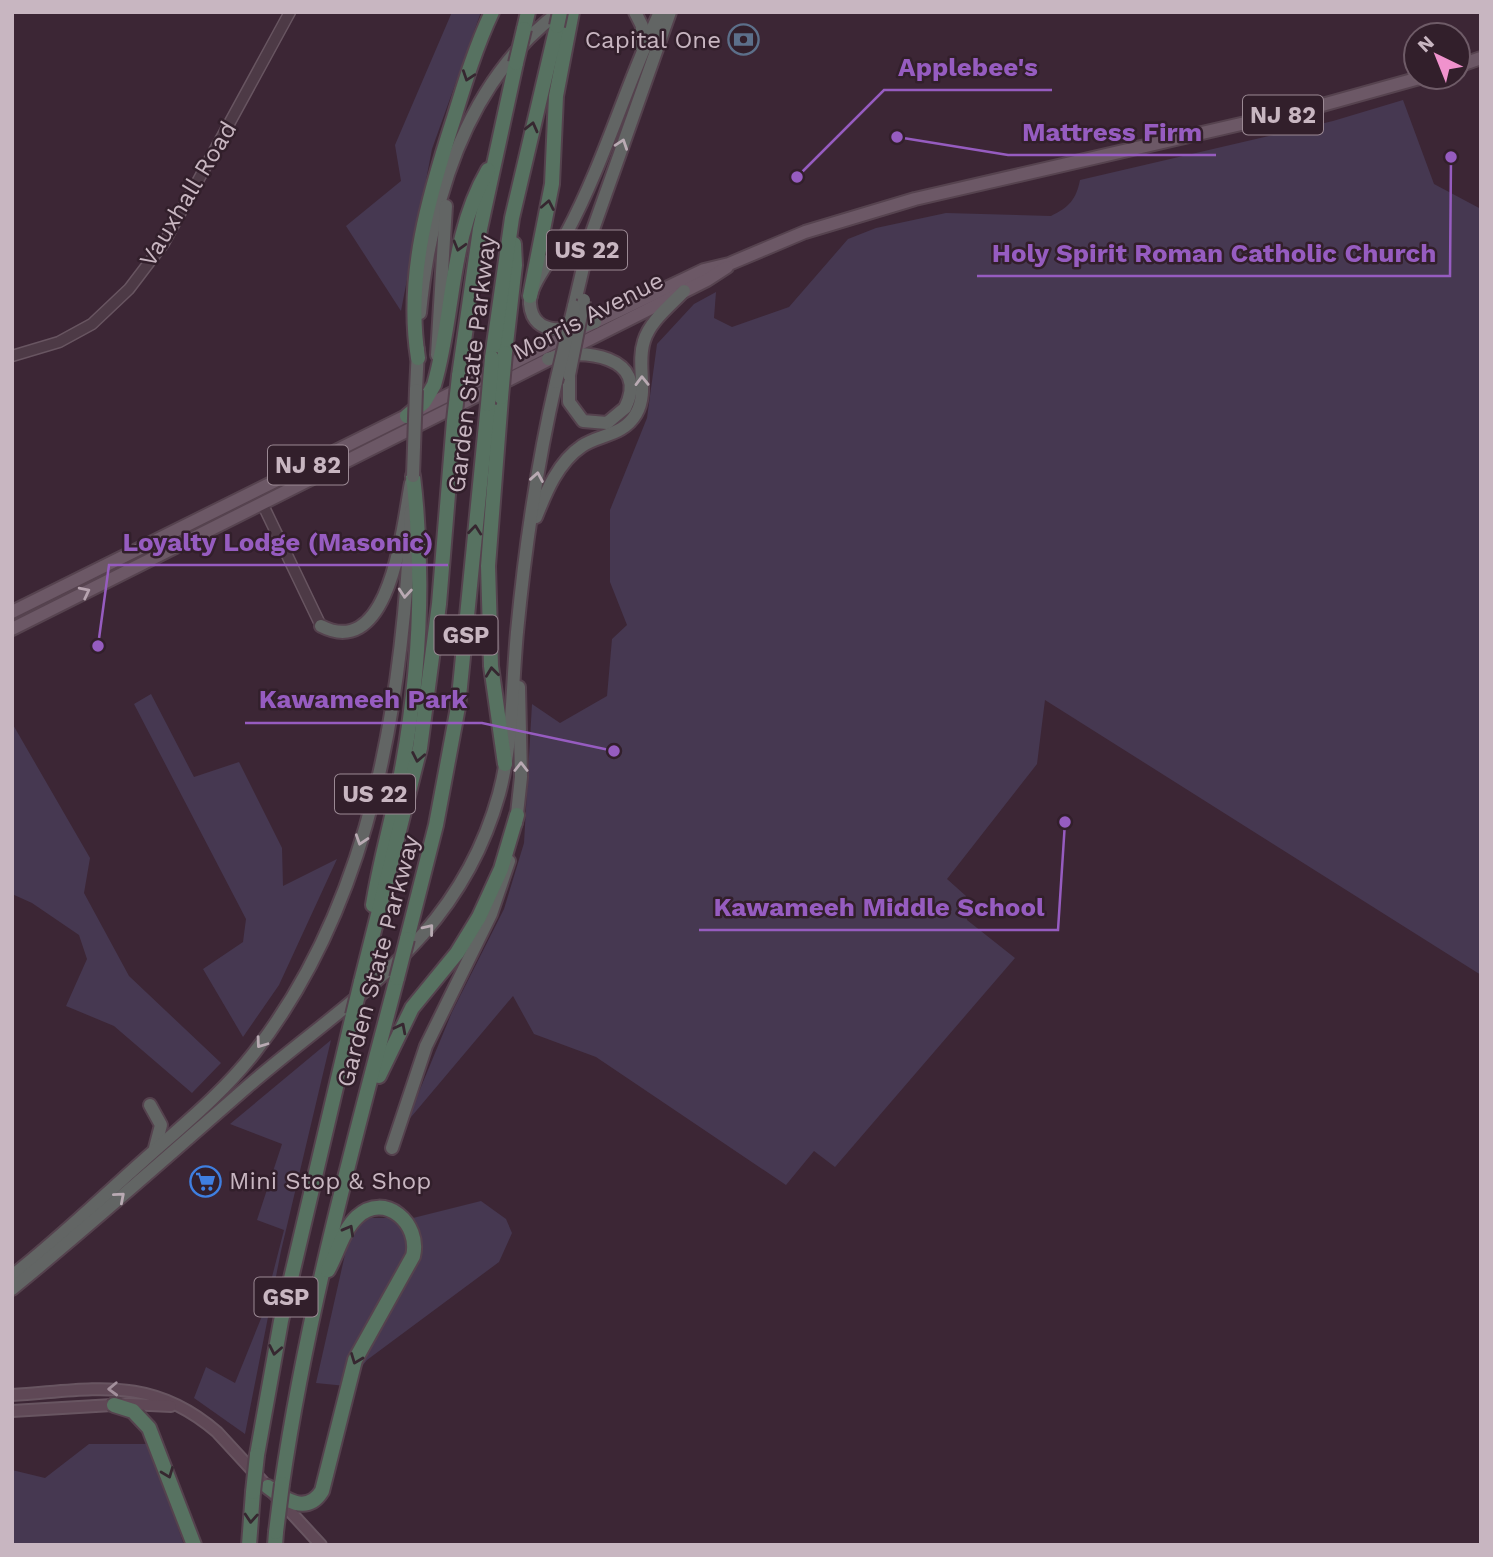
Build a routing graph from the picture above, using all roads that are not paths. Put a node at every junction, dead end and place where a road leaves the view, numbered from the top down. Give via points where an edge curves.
1 (290, 12) edge
2 (492, 12) edge
3 (528, 12) edge
4 (635, 12) edge
5 (660, 12) edge
6 (670, 12) edge
7 (564, 15) edge
8 (638, 60) junction
9 (1402, 83) edge
10 (494, 160) junction
11 (453, 164) junction
12 (729, 264) junction
13 (684, 291) junction
14 (530, 296) junction
15 (579, 303) junction
16 (595, 322) junction
17 (498, 355) junction
18 (12, 356) edge
19 (418, 358) junction
20 (548, 359) junction
21 (436, 375) junction
22 (407, 416) junction
23 (413, 476) junction
24 (262, 503) junction
25 (527, 544) junction
26 (520, 601) junction
27 (12, 612) edge
28 (321, 626) joint
29 (12, 629) edge
30 (505, 764) junction
31 (517, 815) junction
32 (361, 982) junction
33 (150, 1105) dead end
34 (360, 1119) junction
35 (392, 1149) dead end
36 (153, 1152) junction
37 (12, 1276) edge
38 (12, 1289) edge
39 (318, 1290) junction
40 (12, 1395) edge
41 (114, 1405) junction
42 (177, 1407) junction
43 (12, 1411) edge
44 (275, 1485) junction
45 (276, 1541) edge
46 (194, 1545) edge
47 (249, 1545) edge
48 (321, 1545) edge

1 - 18 street, Vauxhall Road via 164,243 129,289 92,324 59,342
2 -> 19 highway via 463,88 426,212 414,314
3 - 10 highway, Garden State Parkway / GSP, bridge
4 - 8 highway via 642,31
5 - 8 highway
15 -> 6 highway, US 22 via 590,238
7 - 11 highway, US 22 via 540,27 493,79
14 -> 7 highway via 550,197
17 -> 7 highway, Garden State Parkway / GSP via 512,218
8 - 14 highway via 581,205
9 - 12 main road, Morris Avenue / NJ 82 via 873,209
10 -> 21 highway via 477,189 458,247
10 -> 32 highway, Garden State Parkway / GSP, bridge via 459,376 439,604 420,748
11 - 19 highway, US 22 via 426,266
11 - 21 highway via 445,216
12 - 13 main road, Morris Avenue / NJ 82
12 - 16 main road, Morris Avenue / NJ 82 via 704,270
13 - 20 main road, Morris Avenue / NJ 82
25 -> 13 highway via 554,478 573,453 620,430 638,411 642,350 650,329
14 - 16 highway via 533,316 548,328 567,330
15 - 20 highway, bridge via 569,375 569,402 576,415 588,422 611,421 628,403 628,378 615,362 581,353
25 -> 15 highway, US 22, bridge via 556,382
16 - 22 main road, Morris Avenue / NJ 82
30 -> 17 highway, bridge via 491,666 488,566 501,397
34 -> 17 highway, Garden State Parkway / GSP, bridge via 436,825 456,716 488,404
19 - 23 highway, US 22, bridge
20 - 24 main road, Morris Avenue / NJ 82
21 - 22 highway via 427,398
22 - 27 main road, Morris Avenue / NJ 82
23 - 28 highway via 396,567 381,602 366,621 348,632
23 - 32 highway via 421,556 419,653 401,776 377,881
23 -> 36 highway, US 22 via 408,570 383,756 366,827 341,895 305,973 267,1035 215,1096
24 - 28 street
29 -> 24 main road, Morris Avenue / NJ 82
25 - 26 highway, US 22
26 - 30 highway, US 22
31 -> 26 highway
38 -> 30 highway, US 22 via 392,969 434,923 458,888 480,848
34 -> 31 highway via 406,1017 479,917 501,869
31 - 35 highway via 500,893 426,1046
32 -> 47 highway, Garden State Parkway / GSP, bridge via 281,1321 257,1455
33 - 36 highway via 161,1125
34 - 39 highway, Garden State Parkway / GSP
36 - 37 highway, US 22
39 - 44 highway, Garden State Parkway / GSP
39 -> 44 highway via 348,1228 360,1214 384,1208 408,1223 415,1236 413,1256 355,1360 322,1491 312,1503 301,1505 284,1499
42 -> 40 main road via 148,1392 127,1388
41 - 42 main road
41 - 43 main road
41 -> 46 highway via 133,1412 149,1428
42 - 44 main road via 212,1428
44 - 45 highway, Garden State Parkway / GSP, bridge
44 - 48 main road

